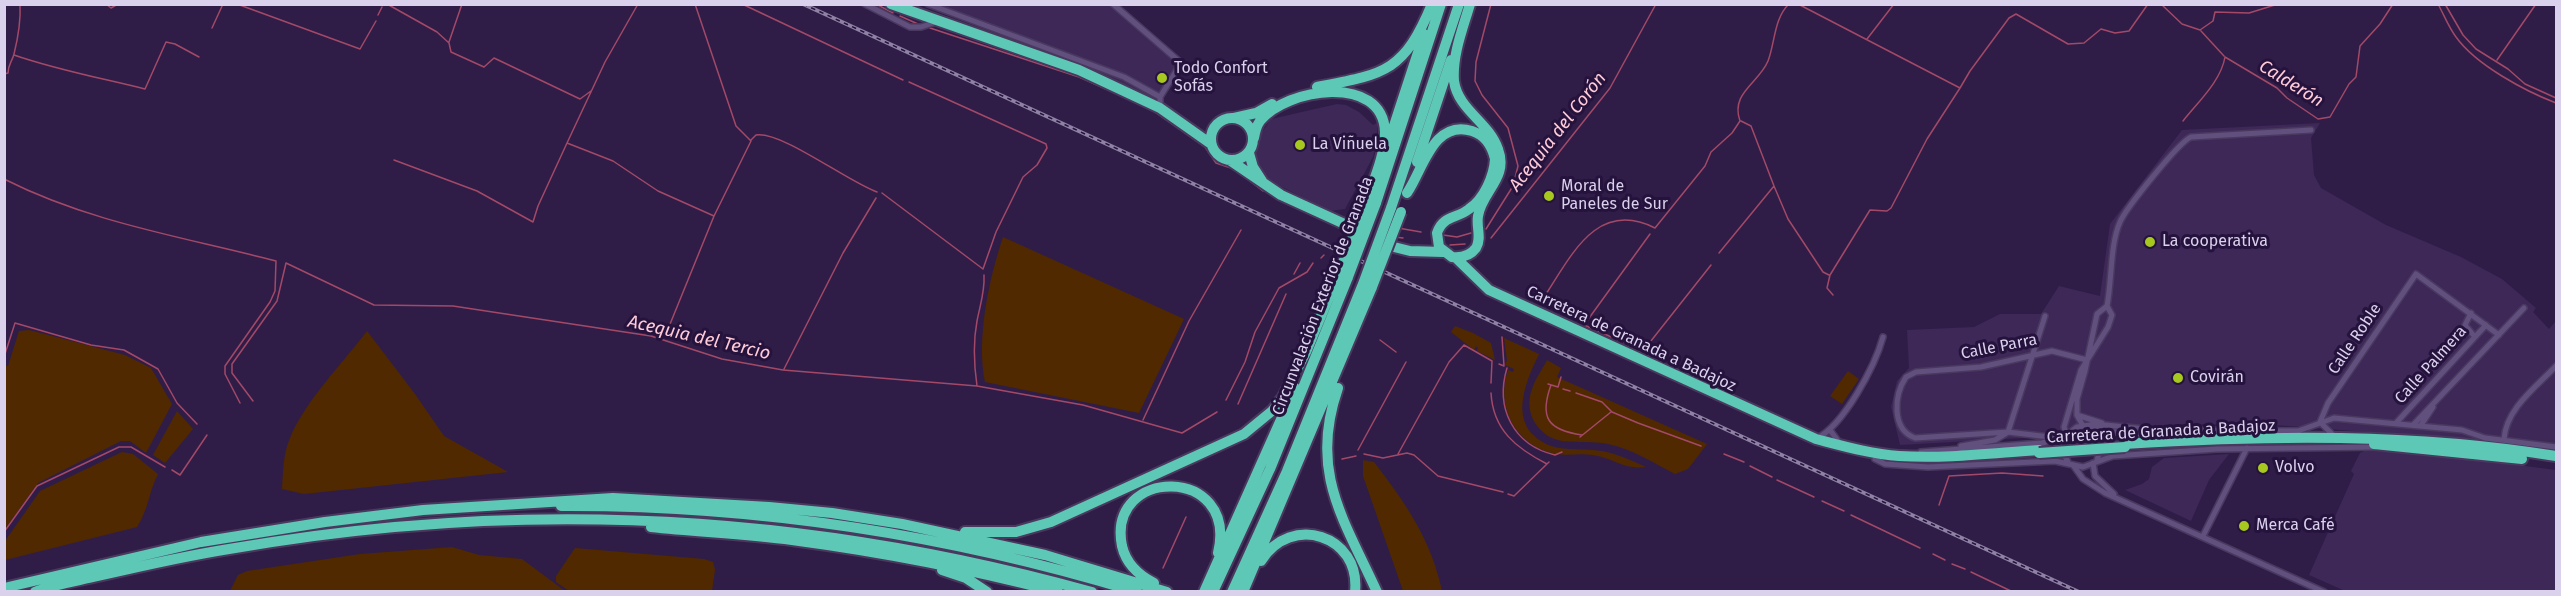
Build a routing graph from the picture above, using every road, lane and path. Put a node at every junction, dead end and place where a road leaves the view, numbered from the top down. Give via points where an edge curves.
1 (912, 4) edge
2 (928, 4) edge
3 (1113, 4) edge
4 (1460, 4) edge
5 (1470, 4) edge
6 (864, 5) edge
7 (1435, 5) edge
8 (897, 6) edge
9 (936, 6) edge
10 (891, 19) junction
11 (936, 22) junction
12 (1461, 35) junction
13 (1160, 103) junction
14 (1234, 118) junction
15 (1183, 124) junction
16 (1215, 126) junction
17 (2311, 130) dead end
18 (1254, 138) junction
19 (1211, 144) junction
20 (1249, 153) junction
21 (1231, 161) junction
22 (1379, 164) junction
23 (1264, 184) junction
24 (1407, 194) junction
25 (1371, 201) junction
26 (1396, 210) junction
27 (1459, 215) junction
28 (1351, 227) dead end
29 (1477, 228) junction
30 (1437, 233) junction
31 (1394, 247) dead end
32 (1476, 248) junction
33 (1410, 251) junction
34 (1443, 252) junction
35 (1456, 258) junction
36 (1344, 275) junction
37 (1477, 280) junction
38 (1368, 285) junction
39 (1326, 306) junction
40 (2108, 306) junction
41 (2524, 308) dead end
42 (2471, 313) junction
43 (2045, 316) dead end
44 (2486, 325) junction
45 (1358, 326) junction
46 (2499, 335) junction
47 (1883, 337) dead end
48 (2475, 337) junction
49 (2034, 354) junction
50 (2087, 360) junction
51 (2556, 366) edge
52 (2437, 401) junction
53 (2078, 415) junction
54 (1774, 422) junction
55 (2320, 423) junction
56 (2396, 423) junction
57 (2103, 424) junction
58 (2414, 424) junction
59 (2421, 425) junction
60 (2087, 428) junction
61 (2198, 430) junction
62 (2008, 432) junction
63 (2181, 433) junction
64 (1829, 435) junction
65 (2063, 436) junction
66 (2289, 436) junction
67 (2335, 436) junction
68 (2504, 440) junction
69 (2124, 446) junction
70 (2388, 446) junction
71 (2247, 448) junction
72 (1951, 450) junction
73 (1877, 454) junction
74 (2555, 455) edge
75 (1861, 457) junction
76 (2095, 462) junction
77 (2070, 463) junction
78 (2118, 497) junction
79 (523, 505) junction
80 (902, 524) junction
81 (2203, 536) junction
82 (890, 555) junction
83 (1212, 576) junction
84 (1249, 578) junction
85 (4, 588) edge
86 (35, 591) edge
87 (48, 591) edge
88 (987, 591) edge
89 (1058, 591) edge
90 (1092, 591) edge
91 (1137, 591) edge
92 (1168, 591) edge
93 (1204, 591) edge
94 (1214, 591) edge
95 (1232, 591) edge
96 (1243, 591) edge
97 (1355, 591) edge
98 (1377, 591) edge
99 (2324, 591) edge

1 - 11 street
2 - 9 street
3 - 13 street via 1181,63
4 - 26 highway, Circunvalación Exterior de Granada
5 - 12 highway
6 - 10 street
7 - 14 highway via 1413,44 1387,69 1359,80 1296,92 1256,113
7 - 22 highway
7 - 25 highway, Circunvalación Exterior de Granada
8 - 10 street
8 - 11 highway
9 - 13 street via 1124,77
10 - 11 street via 910,27
11 - 13 highway via 1079,70
12 - 24 highway
12 - 29 highway via 1454,69 1456,89 1467,108 1492,135 1501,160 1498,177 1478,214
13 - 15 highway
14 - 16 highway
14 - 18 highway via 1245,122
15 - 16 highway
15 - 19 highway
16 - 19 highway
17 - 40 street via 2184,140 2120,222
18 - 20 highway
18 - 22 highway via 1260,121 1286,103 1313,94 1350,92 1367,99 1380,115 1385,133
19 - 21 highway via 1218,156
20 - 21 highway
20 - 23 highway via 1252,167
21 - 23 highway
22 - 25 highway
23 - 28 highway
24 - 26 highway
24 - 27 highway via 1437,140 1452,131 1478,134 1490,145 1494,167 1476,202
25 - 36 highway, Circunvalación Exterior de Granada, bridge
26 - 38 highway, Circunvalación Exterior de Granada, bridge
27 - 29 highway
27 - 30 highway via 1445,219
29 - 32 highway
30 - 33 highway via 1424,246
30 - 34 highway
31 - 33 highway
32 - 35 highway
32 - 37 highway
33 - 34 highway
34 - 35 highway
35 - 37 highway, Carretera de Granada a Badajoz
36 - 39 highway
36 - 94 highway, Circunvalación Exterior de Granada via 1270,469
37 - 54 highway, Carretera de Granada a Badajoz via 1490,290
38 - 45 highway
38 - 95 highway, Circunvalación Exterior de Granada
39 - 80 highway via 1283,397 1259,423 1220,447 1025,530 982,533
39 - 83 highway via 1262,467
40 - 50 street via 2097,314
40 - 50 street via 2112,312 2108,327
41 - 46 street, Calle Palmera
42 - 44 street
42 - 48 street via 2465,325
42 - 55 street, Calle Roble via 2416,274 2328,403
43 - 49 street
44 - 46 street
44 - 48 street, Calle Palmera
45 - 84 highway
45 - 98 highway via 1334,399 1325,452 1339,509
46 - 52 street, Calle Palmera
47 - 64 street via 1870,373
48 - 56 street, Calle Palmera
49 - 50 street, Calle Parra via 2062,352
49 - 62 street
49 - 62 street, Calle Parra via 1981,367 1916,372 1903,381 1897,403 1902,430 1915,438
50 - 53 street via 2076,399
50 - 65 street
51 - 68 street via 2512,413 2505,424
52 - 58 street, Calle Palmera
52 - 59 street, Calle Palmera
53 - 57 street
53 - 60 street
54 - 64 highway, Carretera de Granada a Badajoz via 1816,439
54 - 75 highway, Carretera de Granada a Badajoz via 1840,453
55 - 56 street via 2334,418
55 - 61 street via 2298,431
55 - 67 street
56 - 58 street
57 - 60 street
57 - 61 street via 2131,429
58 - 59 street
59 - 68 street
60 - 63 street via 2126,434
60 - 65 street
60 - 76 street via 2102,444
61 - 63 street
62 - 65 street
62 - 72 street via 1995,440
63 - 66 street
64 - 73 highway, Carretera de Granada a Badajoz
64 - 75 highway
65 - 72 street via 2042,443
65 - 77 street via 2062,451
66 - 67 highway, Carretera de Granada a Badajoz
66 - 69 highway, Carretera de Granada a Badajoz
67 - 74 highway, Carretera de Granada a Badajoz via 2446,442
68 - 74 street
69 - 70 highway, Carretera de Granada a Badajoz via 2307,441
69 - 73 highway, Carretera de Granada a Badajoz, bridge via 1923,457
70 - 71 street
70 - 74 highway, Carretera de Granada a Badajoz
71 - 76 street via 2113,456
71 - 81 street
72 - 73 street
73 - 75 highway, Carretera de Granada a Badajoz
73 - 77 street via 1885,464 1928,467
76 - 77 street via 2083,467
76 - 78 street via 2095,476
77 - 78 street via 2083,479
78 - 81 street
79 - 80 highway via 586,498 660,499 832,513
79 - 85 highway via 423,510 269,530
79 - 91 highway via 715,511 830,523 944,542
80 - 92 highway via 1045,555
81 - 99 street
82 - 87 highway via 790,540 638,525 513,521 280,543
82 - 88 highway via 949,572
82 - 89 highway
83 - 92 highway via 1221,531 1210,503 1181,486 1148,490 1127,511 1121,529 1123,549 1141,575
83 - 93 highway
84 - 96 highway
84 - 97 highway via 1275,544 1293,535 1317,535 1344,552 1354,570
86 - 90 highway via 284,539 440,522 573,517 742,526 829,536 955,558

